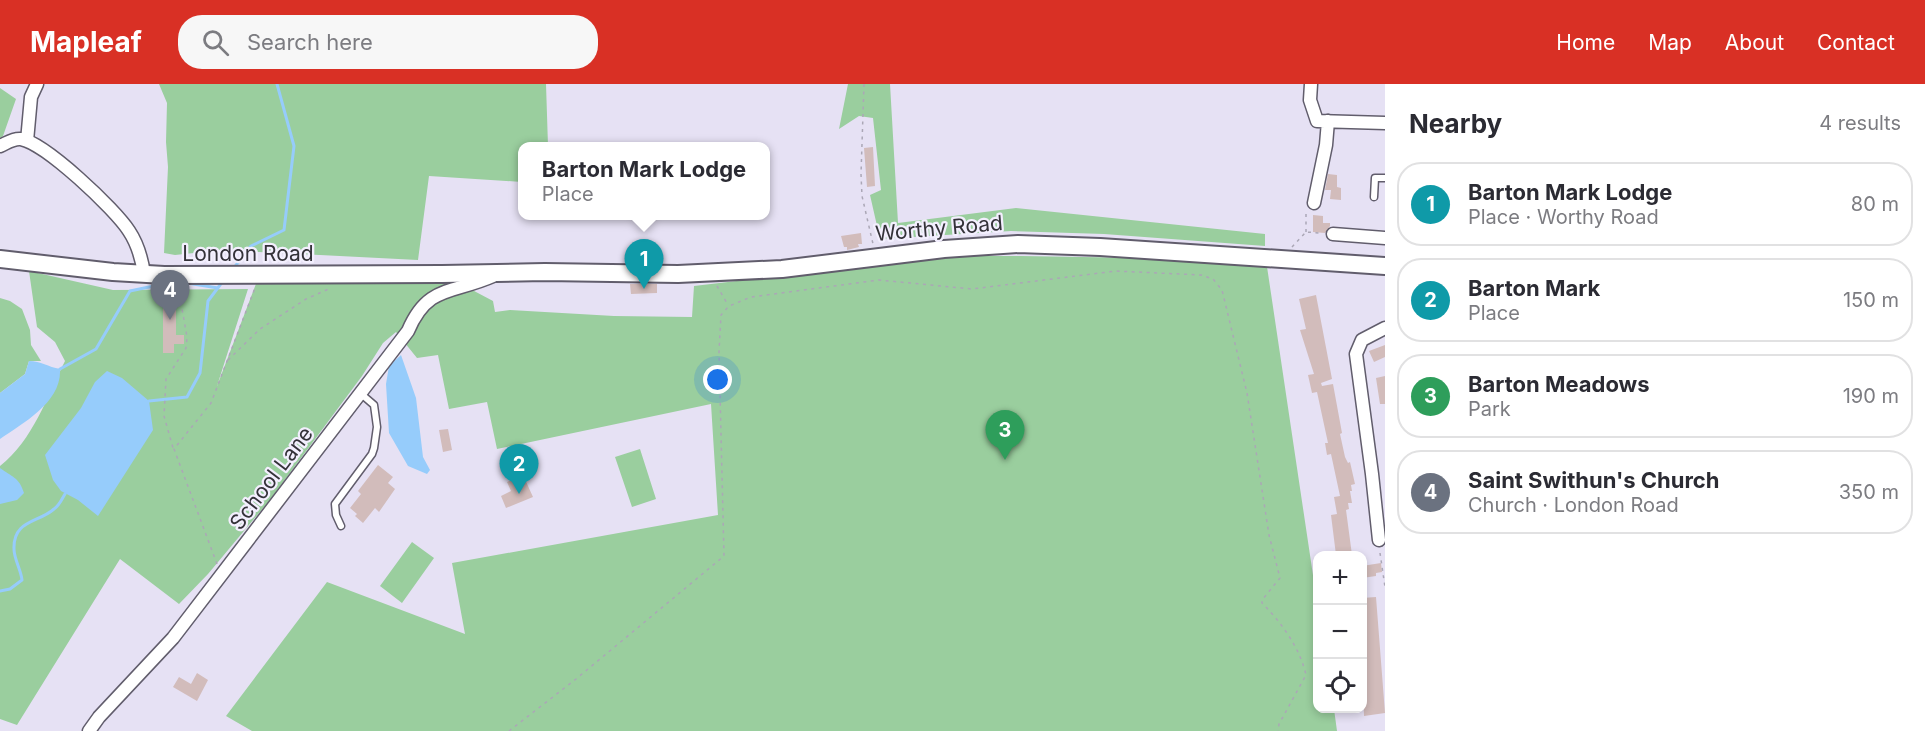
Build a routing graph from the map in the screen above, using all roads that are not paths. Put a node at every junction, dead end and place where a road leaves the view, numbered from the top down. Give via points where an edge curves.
1 (38, 84) edge
2 (1311, 84) edge
3 (1328, 121) junction
4 (1385, 123) edge
5 (27, 141) junction
6 (0, 146) edge
7 (1385, 178) edge
8 (1374, 198) dead end
9 (1314, 203) road end
10 (1333, 234) road end
11 (1385, 238) edge
12 (0, 259) edge
13 (1385, 266) edge
14 (144, 274) junction
15 (496, 274) junction
16 (1385, 328) edge
17 (360, 393) junction
18 (1379, 474) edge
19 (341, 526) dead end
20 (1374, 533) road end
21 (89, 731) edge

1 - 5 street via 32,97
2 - 3 street via 1310,100 1317,121
3 - 4 street
3 - 9 street
5 - 6 street via 13,140
5 - 14 street via 57,160 108,206 129,231
7 - 8 lane via 1375,178
10 - 11 street
12 - 14 main road, London Road
13 - 15 main road, Worthy Road via 1018,244 875,252 782,269
14 - 15 main road, London Road
15 - 17 street, School Lane via 429,299
16 - 18 street via 1362,340 1356,354
17 - 19 lane via 374,405 377,434 372,454 335,504
17 - 21 street, School Lane via 173,638
18 - 20 street

